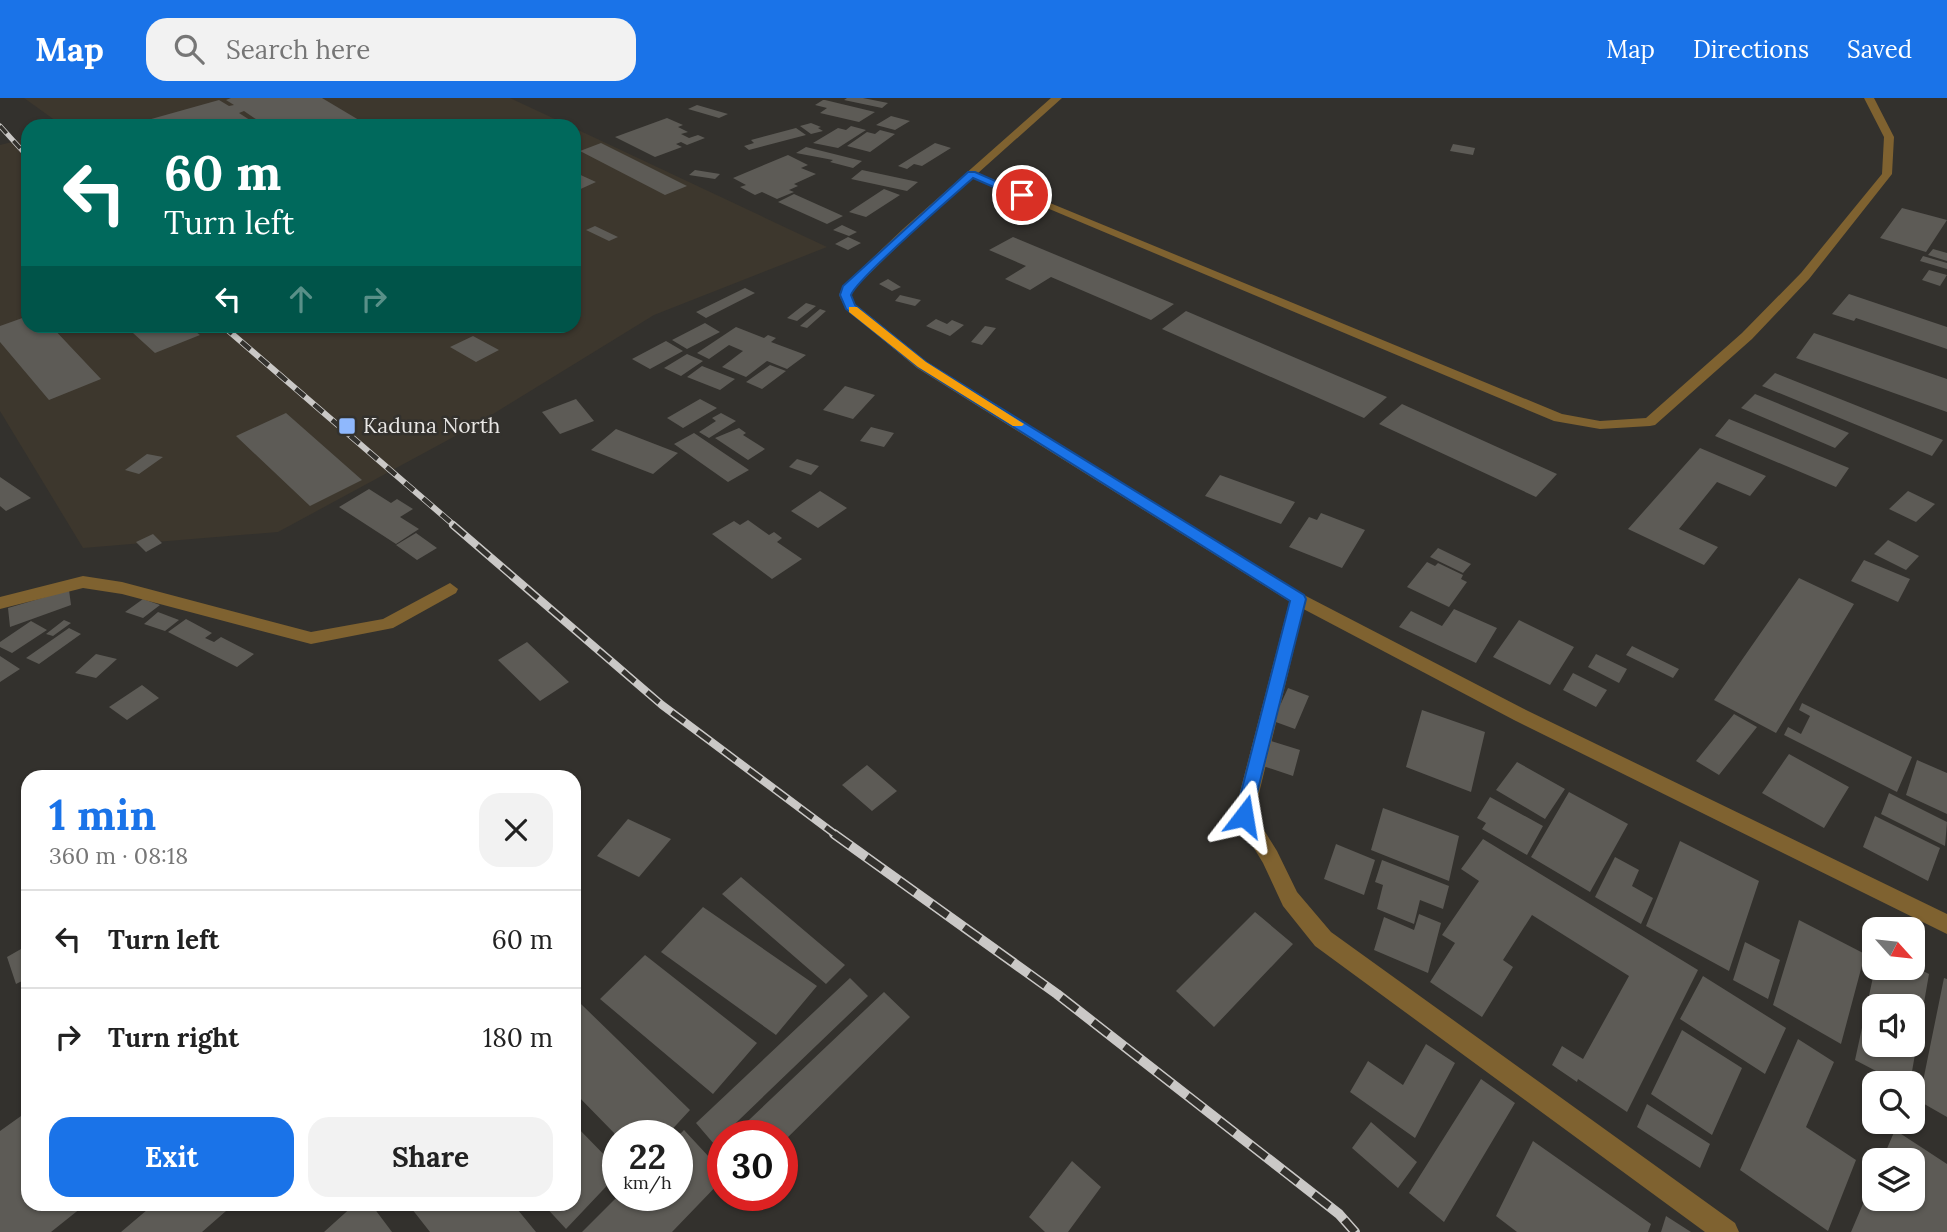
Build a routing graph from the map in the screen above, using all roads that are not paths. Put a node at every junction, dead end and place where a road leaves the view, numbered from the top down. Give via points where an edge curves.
1 (1057, 98) edge
2 (1869, 98) edge
3 (971, 174) junction
4 (450, 589) dead end
5 (1298, 599) junction
6 (0, 603) edge
7 (1947, 924) edge
8 (1726, 1232) edge

1 - 3 street
2 - 3 street via 1889,136 1887,174 1805,276 1747,336 1650,422 1600,425 1559,418
3 - 5 street via 847,289 850,306 922,365
4 - 6 street via 387,624 312,638 83,582
5 - 7 street via 1520,715
5 - 8 street via 1244,816 1290,899 1323,939

